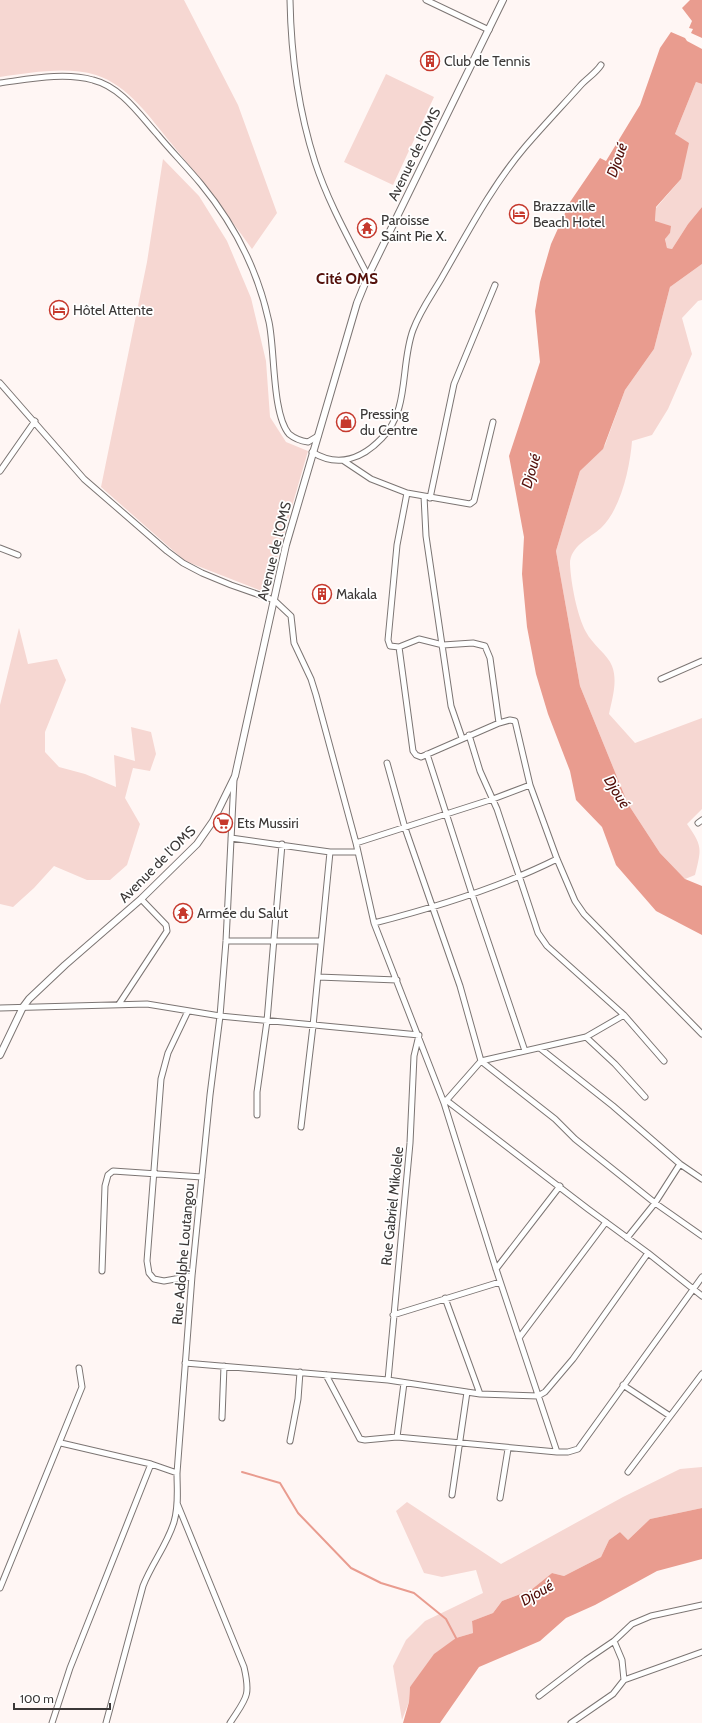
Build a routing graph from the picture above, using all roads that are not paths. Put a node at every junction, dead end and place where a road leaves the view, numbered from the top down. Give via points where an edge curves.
1 (290, 0) edge
2 (426, 0) edge
3 (503, 0) edge
4 (489, 30) junction
5 (601, 65) dead end
6 (0, 83) edge
7 (368, 276) junction
8 (495, 285) dead end
9 (0, 383) edge
10 (35, 422) junction
11 (493, 422) dead end
12 (318, 436) junction
13 (312, 452) junction
14 (344, 461) junction
15 (0, 471) edge
16 (407, 494) junction
17 (424, 496) junction
18 (430, 498) junction
19 (0, 548) edge
20 (18, 555) dead end
21 (274, 600) junction
22 (443, 645) junction
23 (398, 647) junction
24 (702, 661) edge
25 (662, 679) dead end
26 (499, 723) junction
27 (469, 735) junction
28 (462, 738) junction
29 (428, 754) junction
30 (387, 763) dead end
31 (235, 776) junction
32 (530, 785) junction
33 (493, 800) junction
34 (447, 814) junction
35 (405, 828) junction
36 (231, 838) junction
37 (356, 843) junction
38 (282, 844) junction
39 (330, 852) junction
40 (357, 852) junction
41 (557, 859) junction
42 (519, 877) junction
43 (472, 894) junction
44 (141, 899) junction
45 (434, 907) junction
46 (374, 923) junction
47 (226, 941) junction
48 (273, 941) junction
49 (321, 941) junction
50 (318, 977) junction
51 (397, 980) junction
52 (119, 1004) junction
53 (23, 1007) junction
54 (0, 1008) edge
55 (188, 1011) junction
56 (624, 1015) junction
57 (220, 1016) junction
58 (268, 1021) junction
59 (313, 1026) junction
60 (702, 1034) edge
61 (419, 1035) junction
62 (586, 1037) junction
63 (541, 1048) junction
64 (525, 1051) junction
65 (0, 1055) edge
66 (481, 1061) junction
67 (664, 1061) dead end
68 (645, 1097) dead end
69 (445, 1101) junction
70 (257, 1115) dead end
71 (301, 1127) dead end
72 (680, 1164) junction
73 (153, 1173) junction
74 (202, 1177) junction
75 (702, 1179) edge
76 (560, 1186) junction
77 (655, 1203) junction
78 (606, 1222) junction
79 (702, 1236) edge
80 (627, 1238) junction
81 (648, 1253) junction
82 (496, 1269) junction
83 (102, 1271) dead end
84 (192, 1276) junction
85 (702, 1277) edge
86 (500, 1282) junction
87 (692, 1289) junction
88 (702, 1296) edge
89 (445, 1298) junction
90 (393, 1315) junction
91 (519, 1338) junction
92 (185, 1363) junction
93 (224, 1366) junction
94 (79, 1368) dead end
95 (300, 1372) junction
96 (702, 1374) edge
97 (326, 1375) junction
98 (388, 1380) junction
99 (404, 1383) junction
100 (623, 1385) junction
101 (467, 1392) junction
102 (480, 1394) junction
103 (538, 1396) junction
104 (670, 1416) junction
105 (222, 1418) dead end
106 (397, 1437) junction
107 (290, 1441) dead end
108 (61, 1443) junction
109 (460, 1443) junction
110 (508, 1449) junction
111 (557, 1452) junction
112 (151, 1464) junction
113 (628, 1472) dead end
114 (177, 1473) junction
115 (452, 1495) dead end
116 (500, 1498) dead end
117 (177, 1502) junction
118 (0, 1588) edge
119 (702, 1605) edge
120 (614, 1641) junction
121 (702, 1652) edge
122 (624, 1680) junction
123 (538, 1696) dead end
124 (52, 1723) edge
125 (106, 1723) edge
126 (230, 1723) edge
127 (572, 1723) edge

1 - 7 street via 295,81 316,163 340,223
2 - 4 street
3 - 4 street, Avenue de l'OMS
4 - 7 street, Avenue de l'OMS
5 - 14 street via 525,147 503,176 423,307 407,348 400,402 390,429 368,449
6 - 12 street via 51,77 87,78 109,87 129,103 201,183 228,220 254,271 269,321 281,419 290,434 298,440 308,442
7 - 12 street, Avenue de l'OMS via 357,303
8 - 18 street via 454,384
9 - 10 street
10 - 15 street
10 - 21 street via 84,479 183,563 231,585
11 - 18 street via 474,501 470,504
12 - 13 street, Avenue de l'OMS
13 - 14 street via 329,460
13 - 21 street, Avenue de l'OMS via 286,545
14 - 16 street via 371,479
16 - 17 street
16 - 23 street via 397,545 388,640 390,646
17 - 18 street
17 - 22 street via 426,536
19 - 20 street
21 - 31 street, Avenue de l'OMS
21 - 37 street via 292,616 294,643 311,679
22 - 23 street via 419,640
22 - 26 street via 473,643 485,646 490,658
22 - 28 street via 452,706
23 - 29 street via 413,751 418,756
24 - 25 street
26 - 27 street
26 - 32 street via 515,721
27 - 28 street
27 - 33 street via 480,771
28 - 29 street
29 - 34 street
30 - 35 street
31 - 36 street, Rue Adolphe Loutangou
31 - 44 street, Avenue de l'OMS via 213,820 196,844
32 - 33 street
32 - 41 street
33 - 34 street
33 - 42 street
34 - 35 street
34 - 43 street
35 - 37 street
35 - 45 street
36 - 38 street
36 - 47 street, Rue Adolphe Loutangou
37 - 40 street
38 - 39 street
38 - 48 street
39 - 40 street
39 - 49 street
40 - 46 street
41 - 42 street
41 - 60 street via 574,901 584,914
42 - 43 street
42 - 56 street via 538,933 547,946
43 - 45 street
43 - 64 street
44 - 52 street via 166,926 167,931
44 - 53 street, Avenue de l'OMS via 38,989
45 - 46 street
45 - 66 street
46 - 51 street
47 - 48 street
47 - 57 street, Rue Adolphe Loutangou
48 - 49 street
48 - 58 street
49 - 50 street
50 - 51 street
50 - 59 street
51 - 61 street
52 - 53 street
52 - 55 street via 147,1004
53 - 54 street
53 - 65 street, Avenue de l'OMS
55 - 57 street
55 - 73 street via 163,1065
56 - 62 street
56 - 67 street
57 - 58 street
57 - 74 street, Rue Adolphe Loutangou
58 - 59 street
58 - 70 street via 259,1078
59 - 61 street
59 - 71 street
61 - 69 street
61 - 90 street, Rue Gabriel Mikolele via 414,1056 410,1143
62 - 63 street
62 - 68 street
63 - 64 street
63 - 72 street
64 - 66 street
66 - 69 street
66 - 77 street
69 - 76 street
69 - 82 street
72 - 75 street
72 - 77 street
73 - 74 street
73 - 83 street via 113,1171 108,1175 105,1186
73 - 84 street via 147,1261 149,1273 154,1279 164,1281
74 - 84 street, Rue Adolphe Loutangou
76 - 78 street
76 - 82 street
77 - 79 street
77 - 80 street
78 - 80 street
78 - 91 street
80 - 81 street
81 - 87 street
81 - 103 street via 573,1359 545,1392
82 - 86 street
84 - 92 street, Rue Adolphe Loutangou
85 - 87 street
86 - 89 street
86 - 91 street
87 - 88 street
87 - 100 street
89 - 90 street
89 - 102 street
90 - 98 street, Rue Gabriel Mikolele
91 - 103 street
92 - 93 street
92 - 114 street, Rue Adolphe Loutangou
93 - 95 street
93 - 105 street
94 - 108 street via 82,1387
95 - 97 street
95 - 107 street
96 - 104 street
97 - 98 street
97 - 106 street via 360,1439
98 - 99 street
99 - 101 street
99 - 106 street
100 - 104 street
100 - 111 street via 578,1449
101 - 102 street
101 - 109 street
102 - 103 street
103 - 111 street
104 - 113 street
106 - 109 street
108 - 112 street
108 - 118 street via 35,1499
109 - 110 street
109 - 115 street
110 - 111 street
110 - 116 street
112 - 114 street
112 - 124 street via 70,1668
114 - 117 street, Rue Adolphe Loutangou
117 - 125 street, Rue Adolphe Loutangou via 175,1521 150,1568 144,1586
117 - 126 street via 244,1666 248,1685 247,1697
119 - 120 street via 651,1616 632,1624
120 - 122 street via 622,1660
120 - 123 street
121 - 122 street
122 - 127 street via 613,1694

